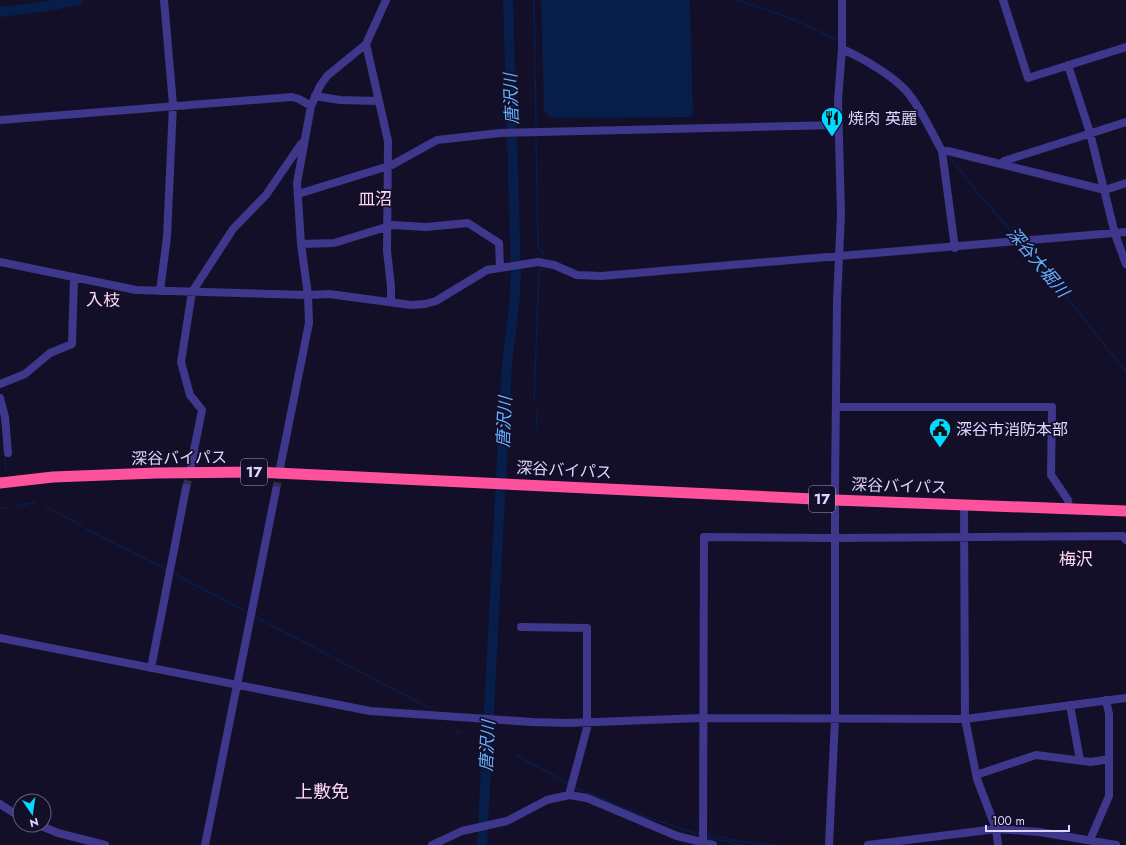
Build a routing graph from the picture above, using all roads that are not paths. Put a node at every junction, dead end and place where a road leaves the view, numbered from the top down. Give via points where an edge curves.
1 (164, 0) edge
2 (386, 0) edge
3 (842, 0) edge
4 (1003, 0) edge
5 (366, 44) junction
6 (1126, 47) edge
7 (842, 50) junction
8 (1068, 65) junction
9 (316, 96) junction
10 (379, 101) junction
11 (173, 105) junction
12 (311, 106) junction
13 (0, 120) edge
14 (1126, 122) edge
15 (838, 125) junction
16 (1090, 133) junction
17 (303, 141) junction
18 (942, 151) junction
19 (1002, 164) junction
20 (389, 166) junction
21 (1126, 183) edge
22 (1105, 190) junction
23 (298, 194) junction
24 (388, 225) junction
25 (1126, 232) edge
26 (1115, 234) junction
27 (301, 244) junction
28 (955, 248) junction
29 (840, 256) junction
30 (0, 262) edge
31 (1126, 264) edge
32 (501, 266) junction
33 (74, 277) junction
34 (160, 291) junction
35 (192, 292) junction
36 (308, 295) junction
37 (391, 302) junction
38 (0, 384) edge
39 (0, 398) edge
40 (836, 407) junction
41 (8, 453) dead end
42 (191, 465) tunnel mouth
43 (280, 468) tunnel mouth
44 (0, 484) edge
45 (186, 488) tunnel mouth
46 (276, 490) tunnel mouth
47 (835, 500) junction
48 (964, 504) junction
49 (1069, 509) junction
50 (1126, 511) edge
51 (964, 537) junction
52 (835, 538) junction
53 (1126, 540) edge
54 (521, 627) dead end
55 (0, 638) edge
56 (151, 668) junction
57 (236, 686) junction
58 (1126, 698) edge
59 (1106, 700) junction
60 (1070, 705) junction
61 (702, 718) junction
62 (965, 718) junction
63 (835, 719) junction
64 (587, 722) junction
65 (1109, 759) junction
66 (1080, 760) junction
67 (976, 774) junction
68 (569, 795) junction
69 (0, 804) edge
70 (12, 812) edge
71 (996, 829) junction
72 (52, 830) edge
73 (702, 842) junction
74 (1094, 842) edge
75 (105, 845) edge
76 (205, 845) edge
77 (432, 845) edge
78 (714, 845) edge
79 (830, 845) edge
80 (868, 845) edge
81 (998, 845) edge
82 (1116, 845) edge

1 - 11 street
2 - 5 street
3 - 7 street
4 - 8 street via 1028,78
5 - 9 street via 327,76
5 - 10 street
6 - 8 street
7 - 15 street
7 - 18 street via 880,70 903,88 914,101
8 - 16 street
9 - 10 street via 340,100
9 - 12 street
10 - 20 street via 388,141
11 - 12 street via 292,96
11 - 13 street
11 - 34 street via 166,236
12 - 17 street
14 - 16 street
15 - 20 street via 500,132 437,140
15 - 29 street
16 - 19 street via 1004,161
16 - 22 street
17 - 23 street via 297,183
17 - 35 street via 266,195 234,229
18 - 19 street
18 - 28 street
19 - 22 street
20 - 23 street
20 - 24 street
21 - 22 street
22 - 26 street
23 - 27 street
24 - 27 street via 334,244
24 - 32 street via 426,227 471,224 499,243
24 - 37 street via 387,255
25 - 26 street
26 - 28 street
26 - 31 street
27 - 36 street
28 - 29 street
29 - 32 street via 586,277 549,263
29 - 40 street
30 - 33 street
32 - 37 street via 482,272 430,303 415,305
33 - 34 street via 136,290
33 - 38 street via 72,344 50,353 25,374
34 - 35 street
35 - 36 street
35 - 42 street via 181,362 190,395 202,410
36 - 37 street via 329,294
36 - 43 street via 309,323
39 - 41 street
40 - 47 street
40 - 49 street via 1052,407 1051,475 1068,500
44 - 47 highway, 深谷バイパス / 17 via 53,478 156,473 256,472
45 - 56 street
46 - 57 street
47 - 48 highway, 深谷バイパス / 17
47 - 52 street
48 - 49 highway, 深谷バイパス / 17
48 - 51 street
49 - 50 highway, 深谷バイパス / 17
51 - 52 street
51 - 53 street via 1123,536
51 - 62 street
52 - 61 street via 704,537
52 - 63 street
54 - 64 street via 587,628
55 - 56 street
56 - 57 street
57 - 64 street via 370,711 508,721
57 - 76 street
58 - 59 street
59 - 60 street
59 - 65 street via 1109,714
60 - 62 street
60 - 66 street
61 - 63 street
61 - 64 street
61 - 73 street
62 - 63 street
62 - 67 street
63 - 79 street
64 - 68 street
65 - 66 street via 1091,762
65 - 74 street via 1109,796
66 - 67 street via 1036,755
67 - 71 street
68 - 73 street via 587,798 677,836
68 - 77 street via 547,800 512,819 471,828
69 - 70 street
71 - 74 street via 1040,832
71 - 80 street
71 - 81 street
72 - 75 street
73 - 78 street
74 - 82 street

